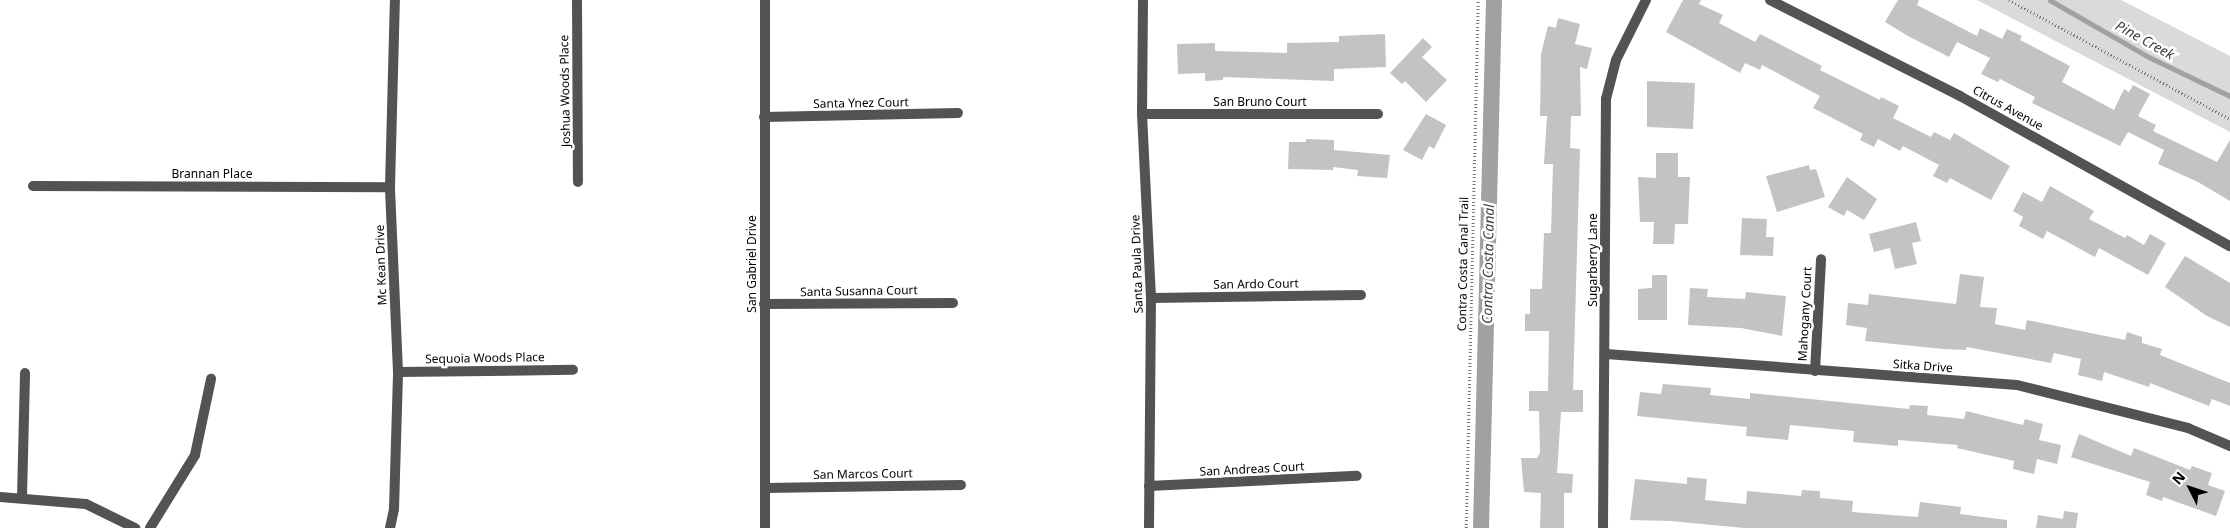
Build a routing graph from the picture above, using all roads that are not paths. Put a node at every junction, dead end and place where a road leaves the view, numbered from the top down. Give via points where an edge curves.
1 (395, 0) edge
2 (577, 0) edge
3 (765, 0) edge
4 (1143, 0) edge
5 (1646, 0) edge
6 (1770, 0) edge
7 (958, 113) dead end
8 (1142, 114) junction
9 (1378, 114) dead end
10 (764, 118) junction
11 (578, 182) dead end
12 (33, 186) dead end
13 (390, 187) junction
14 (2230, 246) edge
15 (1821, 259) dead end
16 (1361, 295) dead end
17 (1151, 298) junction
18 (953, 303) dead end
19 (764, 304) junction
20 (1606, 354) junction
21 (573, 370) dead end
22 (1815, 371) junction
23 (398, 372) junction
24 (25, 373) dead end
25 (210, 379) dead end
26 (2230, 446) edge
27 (1357, 476) dead end
28 (961, 485) dead end
29 (1149, 486) junction
30 (765, 488) junction
31 (0, 497) edge
32 (22, 497) junction
33 (135, 528) edge
34 (150, 528) edge
35 (390, 528) edge
36 (765, 528) edge
37 (1149, 528) edge
38 (1603, 528) edge

1 - 13 street, Mc Kean Drive
2 - 11 street, Joshua Woods Place
3 - 10 street, San Gabriel Drive
4 - 8 street, Santa Paula Drive
5 - 20 street, Sugarberry Lane via 1616,60 1606,99
6 - 14 street, Citrus Avenue via 1960,96
7 - 10 street, Santa Ynez Court
8 - 9 street, San Bruno Court
8 - 17 street, Santa Paula Drive
10 - 19 street, San Gabriel Drive
12 - 13 street, Brannan Place
13 - 23 street, Mc Kean Drive
15 - 22 street, Mahogany Court
16 - 17 street, San Ardo Court
17 - 29 street, Santa Paula Drive
18 - 19 street, Santa Susanna Court
19 - 30 street, San Gabriel Drive
20 - 22 street, Sitka Drive
20 - 38 street, Sugarberry Lane
21 - 23 street, Sequoia Woods Place
22 - 26 street, Sitka Drive via 2017,385 2188,428
23 - 35 street, Mc Kean Drive via 394,509
24 - 32 street
25 - 34 street via 195,455
27 - 29 street, San Andreas Court
28 - 30 street, San Marcos Court
29 - 37 street, Santa Paula Drive
30 - 36 street, San Gabriel Drive
31 - 32 street
32 - 33 street via 86,504

